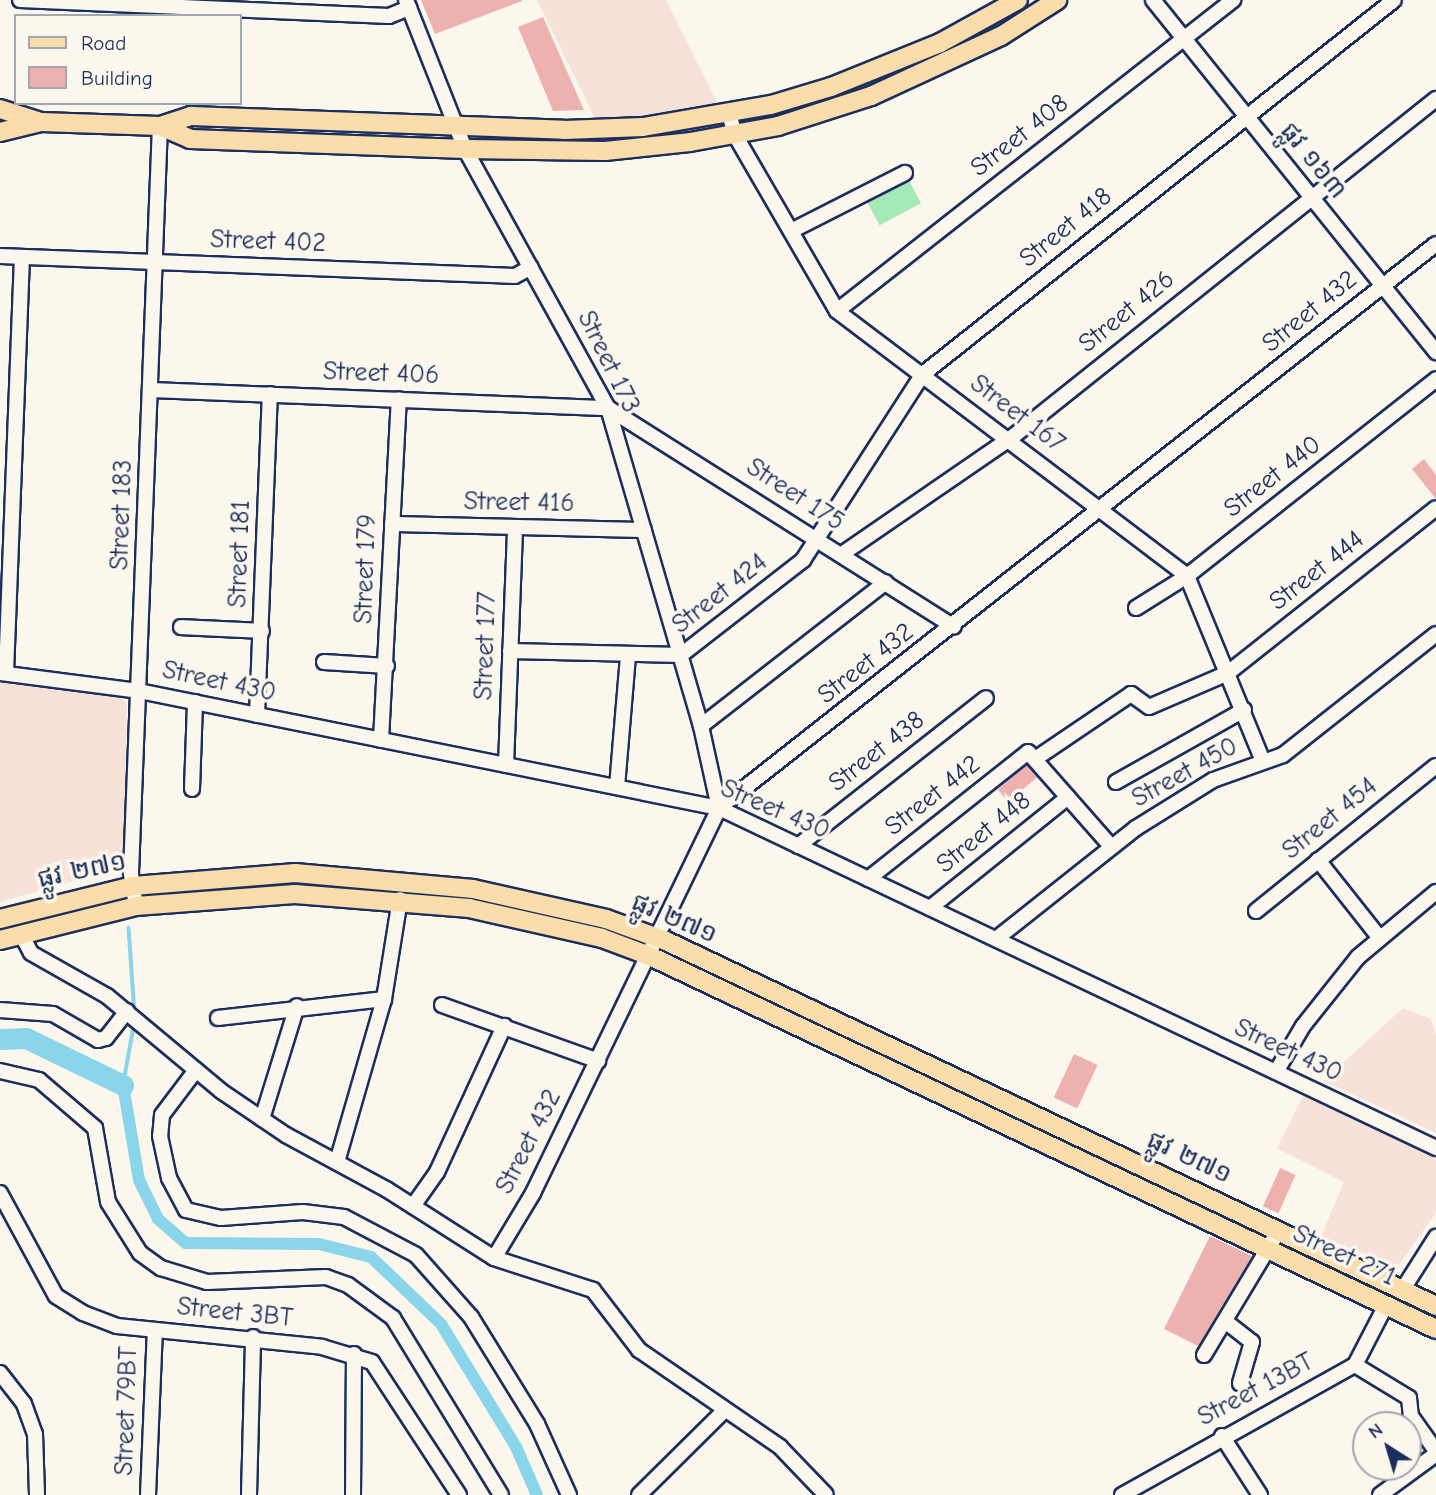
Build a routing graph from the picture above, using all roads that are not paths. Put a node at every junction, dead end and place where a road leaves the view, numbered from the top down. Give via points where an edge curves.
1 (20, 0) edge
2 (1018, 0) edge
3 (1057, 0) edge
4 (1153, 0) edge
5 (1233, 0) edge
6 (1394, 0) edge
7 (408, 4) edge
8 (990, 17) junction
9 (1001, 36) junction
10 (1184, 38) junction
11 (1436, 99) edge
12 (0, 109) edge
13 (729, 113) junction
14 (1246, 116) junction
15 (41, 121) junction
16 (338, 122) junction
17 (456, 125) junction
18 (160, 126) junction
19 (0, 132) edge
20 (735, 135) junction
21 (337, 144) junction
22 (465, 149) junction
23 (905, 173) dead end
24 (1310, 196) junction
25 (791, 231) junction
26 (1436, 244) edge
27 (0, 256) edge
28 (22, 257) junction
29 (156, 262) junction
30 (531, 267) junction
31 (1383, 286) junction
32 (837, 312) junction
33 (1436, 352) edge
34 (923, 374) junction
35 (1436, 379) edge
36 (152, 390) junction
37 (270, 394) junction
38 (399, 399) junction
39 (608, 408) junction
40 (1011, 438) junction
41 (1436, 508) edge
42 (1101, 511) junction
43 (392, 524) junction
44 (515, 528) junction
45 (644, 530) junction
46 (818, 539) junction
47 (842, 554) junction
48 (1187, 576) junction
49 (886, 582) junction
50 (1136, 608) dead end
51 (954, 626) junction
52 (181, 627) dead end
53 (262, 631) junction
54 (1436, 634) edge
55 (510, 651) junction
56 (681, 655) junction
57 (628, 656) junction
58 (324, 662) dead end
59 (387, 666) junction
60 (3, 673) edge
61 (1228, 673) junction
62 (139, 691) junction
63 (986, 698) dead end
64 (195, 702) junction
65 (1244, 710) junction
66 (257, 715) junction
67 (701, 726) junction
68 (382, 740) junction
69 (1031, 756) junction
70 (1262, 759) junction
71 (506, 765) junction
72 (1436, 766) edge
73 (1115, 782) dead end
74 (617, 787) junction
75 (192, 789) dead end
76 (1068, 797) junction
77 (719, 808) junction
78 (798, 846) junction
79 (1111, 846) junction
80 (1318, 860) junction
81 (868, 878) junction
82 (133, 886) junction
83 (1436, 892) edge
84 (400, 899) junction
85 (136, 906) junction
86 (929, 908) junction
87 (1256, 911) dead end
88 (0, 919) edge
89 (21, 934) junction
90 (1379, 937) junction
91 (658, 938) junction
92 (996, 939) junction
93 (0, 940) edge
94 (650, 956) junction
95 (384, 999) junction
96 (442, 1005) dead end
97 (297, 1006) junction
98 (0, 1010) edge
99 (132, 1014) junction
100 (218, 1018) dead end
101 (504, 1026) junction
102 (598, 1062) junction
103 (195, 1070) junction
104 (0, 1071) edge
105 (1276, 1072) junction
106 (262, 1119) junction
107 (1436, 1147) edge
108 (337, 1162) junction
109 (0, 1193) edge
110 (413, 1206) junction
111 (1279, 1230) junction
112 (1436, 1237) edge
113 (1267, 1249) junction
114 (494, 1258) junction
115 (1403, 1289) junction
116 (1387, 1305) junction
117 (1436, 1306) edge
118 (1225, 1321) junction
119 (1436, 1329) edge
120 (155, 1330) junction
121 (253, 1338) junction
122 (354, 1354) junction
123 (1204, 1355) dead end
124 (1355, 1365) junction
125 (0, 1373) edge
126 (1240, 1383) dead end
127 (725, 1410) junction
128 (1222, 1436) junction
129 (1436, 1452) edge
130 (1124, 1494) edge
131 (37, 1495) edge
132 (148, 1495) edge
133 (249, 1495) edge
134 (353, 1495) edge
135 (459, 1495) edge
136 (500, 1495) edge
137 (569, 1495) edge
138 (639, 1495) edge
139 (826, 1495) edge
140 (1260, 1495) edge
141 (1380, 1495) edge

1 - 7 street via 389,16
2 - 8 main road
3 - 9 main road
4 - 10 street, ផ្លូវ ១៦៣
5 - 10 street, Street 408
6 - 14 street, Street 418
7 - 17 street, Street 173
8 - 9 main road
8 - 13 main road via 864,76
9 - 20 main road via 871,96
10 - 14 street, ផ្លូវ ១៦៣
10 - 32 street, Street 408
11 - 24 street, Street 426
12 - 15 main road
13 - 17 main road via 604,130
13 - 20 street, Street 167
14 - 24 street, ផ្លូវ ១៦៣
14 - 34 street, Street 418
15 - 18 main road
15 - 19 main road
16 - 17 main road
16 - 18 main road via 191,116
16 - 21 main road
17 - 22 street, Street 173
18 - 21 main road via 190,139
18 - 29 street, Street 183
20 - 22 main road via 605,151
20 - 25 street, Street 167
21 - 22 main road
22 - 30 street, Street 173
23 - 25 street
24 - 31 street, ផ្លូវ ១៦៣
24 - 40 street, Street 426
25 - 32 street, Street 167
26 - 31 street, Street 432
27 - 28 street, Street 402
28 - 29 street, Street 402
28 - 60 street
29 - 30 street, Street 402 via 515,276
29 - 36 street, Street 183
30 - 39 street, Street 173
31 - 33 street, ផ្លូវ ១៦៣
31 - 42 street, Street 432
32 - 34 street, Street 167
34 - 40 street, Street 167
34 - 46 street, Street 418
35 - 48 street, Street 440
36 - 37 street, Street 406
36 - 62 street, Street 183
37 - 38 street, Street 406
37 - 53 street, Street 181
38 - 39 street, Street 406
38 - 43 street, Street 179
39 - 45 street, Street 173
39 - 46 street, Street 175
40 - 42 street, Street 167
40 - 47 street, Street 426
41 - 61 street, Street 444
42 - 48 street, Street 167
42 - 51 street, Street 432
43 - 44 street, Street 416
43 - 59 street, Street 179
44 - 45 street, Street 416
44 - 55 street, Street 177
45 - 56 street, Street 173
46 - 47 street, Street 175
46 - 56 street, Street 424 via 803,560
47 - 49 street, Street 175
48 - 50 street, Street 440
48 - 61 street
49 - 51 street, Street 175
49 - 67 street
51 - 77 street, Street 432
52 - 53 street
53 - 66 street, Street 181
54 - 70 street, Street 450 via 1283,755
55 - 57 street, Street 424
55 - 71 street, Street 177
56 - 57 street, Street 424
56 - 67 street, Street 173
57 - 74 street
58 - 59 street
59 - 68 street, Street 179
60 - 62 street, Street 430
61 - 65 street
61 - 69 street, Street 442 via 1149,707 1131,694
62 - 64 street, Street 430
62 - 82 street, Street 183
63 - 78 street, Street 438
64 - 66 street, Street 430
64 - 75 street
65 - 70 street
65 - 73 street
66 - 68 street, Street 430
67 - 77 street, Street 173
68 - 71 street, Street 430
69 - 76 street
69 - 81 street, Street 442
70 - 79 street, Street 450 via 1189,793
71 - 74 street, Street 430
72 - 80 street, Street 454
74 - 77 street, Street 430
76 - 79 street
76 - 86 street, Street 448
77 - 78 street, Street 430
77 - 91 street, Street 432
78 - 81 street, Street 430
79 - 92 street, Street 450
80 - 87 street, Street 454
80 - 90 street
81 - 86 street, Street 430
82 - 85 street, Street 183
82 - 88 main road, ផ្លូវ ២៧១
82 - 91 main road, ផ្លូវ ២៧១ via 295,873 403,879 547,903
83 - 90 street
84 - 85 main road, ផ្លូវ ២៧១ via 269,894
84 - 94 main road, ផ្លូវ ២៧១ via 540,922
84 - 95 street
85 - 89 main road, ផ្លូវ ២៧១
86 - 92 street, Street 430
89 - 93 main road, ផ្លូវ ២៧១
89 - 99 street via 31,953
90 - 105 street via 1333,986
91 - 94 street, Street 432
91 - 111 main road, ផ្លូវ ២៧១
92 - 105 street, Street 430
94 - 102 street, Street 432
94 - 113 main road, ផ្លូវ ២៧១
95 - 97 street
95 - 108 street
96 - 101 street
97 - 100 street
97 - 106 street
98 - 99 street via 53,1014 98,1040
99 - 103 street
101 - 102 street
101 - 110 street via 437,1172
102 - 114 street, Street 432
103 - 106 street
103 - 137 street via 162,1115 160,1136 169,1178 186,1210 221,1218 303,1212 344,1217 416,1255 471,1317 537,1424
104 - 136 street via 39,1080 95,1128 108,1202 140,1253 161,1268 207,1282 326,1277 348,1285 393,1318
105 - 107 street, Street 430
106 - 108 street
108 - 110 street
109 - 120 street, Street 3BT via 56,1296 117,1326
110 - 114 street
111 - 113 street
111 - 115 main road, Street 271
112 - 115 street
113 - 116 main road, Street 271
113 - 118 street
114 - 127 street via 593,1290 639,1350
115 - 117 main road, Street 271
116 - 119 main road, Street 271
116 - 124 street, Street 13BT
118 - 123 street
118 - 126 street via 1252,1342
120 - 121 street, Street 3BT
120 - 132 street, Street 79BT
121 - 122 street, Street 3BT
121 - 133 street
122 - 134 street
122 - 135 street, Street 3BT via 383,1371
124 - 128 street, Street 13BT
124 - 129 street via 1409,1398 1411,1416
125 - 131 street via 24,1404 35,1434
127 - 138 street
127 - 139 street via 780,1447
128 - 130 street, Street 13BT
128 - 140 street
129 - 141 street

